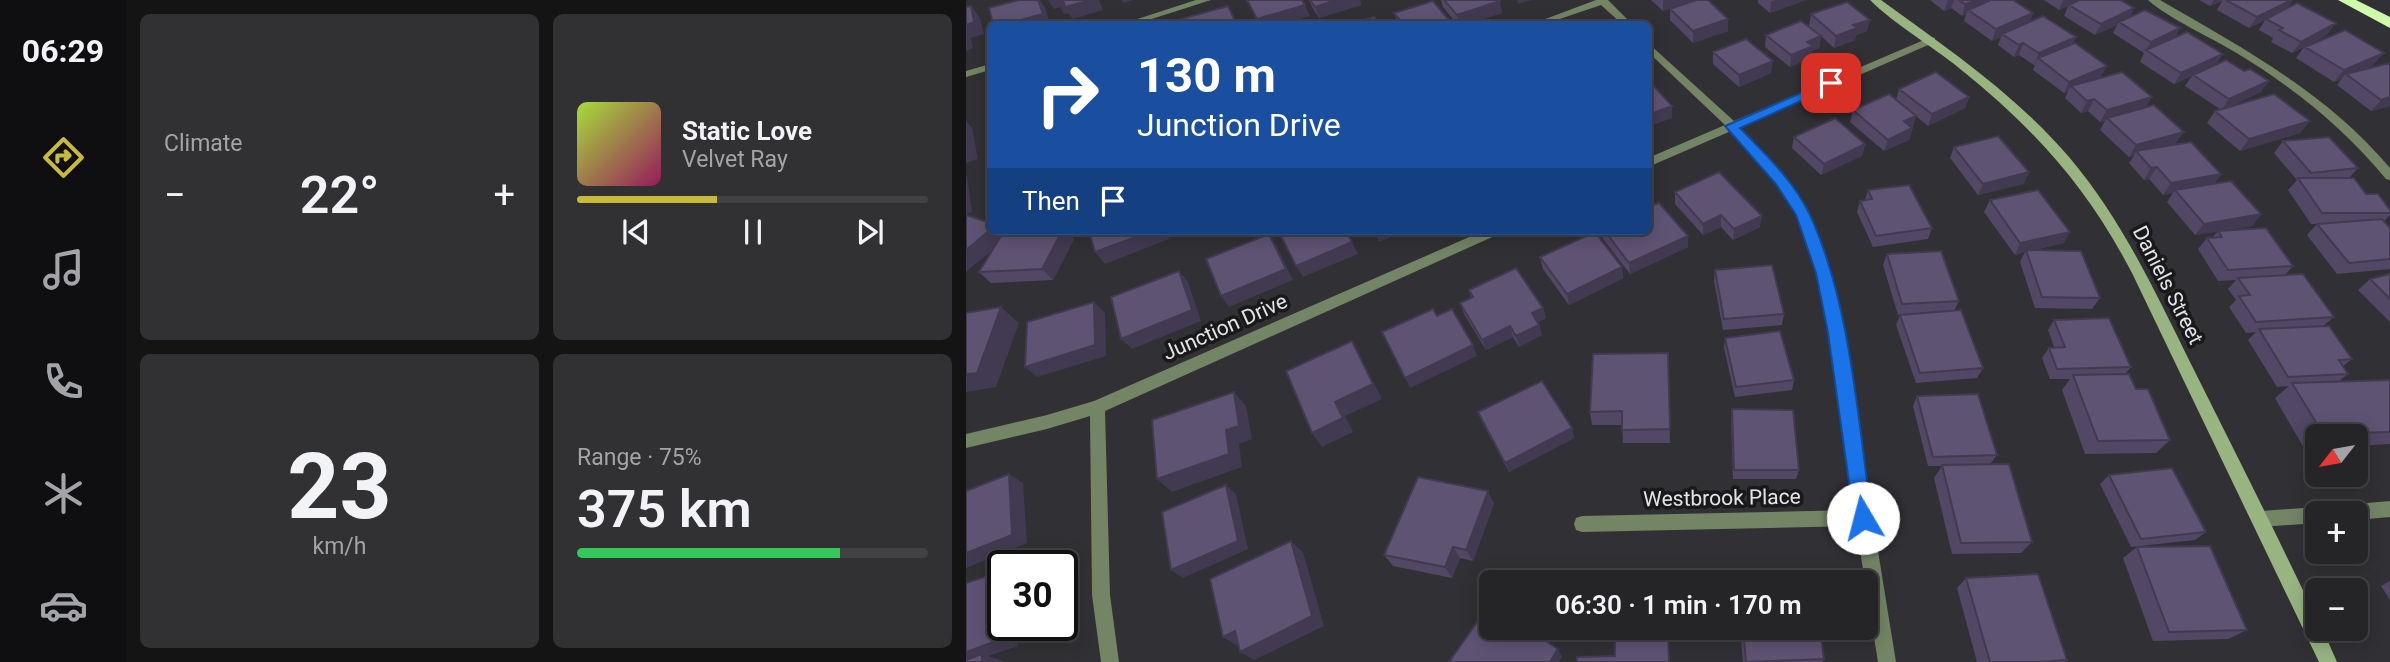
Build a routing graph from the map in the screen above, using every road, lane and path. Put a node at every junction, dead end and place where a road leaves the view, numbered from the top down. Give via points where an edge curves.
1 (1206, 0) edge
2 (1875, 0) edge
3 (2153, 0) edge
4 (2345, 0) edge
5 (1602, 1) edge
6 (1137, 21) edge
7 (1545, 21) edge
8 (1624, 21) edge
9 (2390, 23) edge
10 (1931, 40) junction
11 (1652, 50) edge
12 (987, 67) edge
13 (966, 74) edge
14 (1731, 126) junction
15 (1652, 161) edge
16 (2390, 176) edge
17 (1486, 235) edge
18 (1097, 407) junction
19 (966, 441) edge
20 (2390, 509) edge
21 (2368, 511) edge
22 (2305, 516) edge
23 (1863, 518) junction
24 (2262, 519) junction
25 (1582, 524) dead end
26 (1110, 662) edge
27 (1887, 662) edge
28 (2328, 662) edge

1 - 6 street
2 - 10 street, Daniels Street
3 - 16 street via 2323,105 2370,149
4 - 9 highway
5 - 7 street
5 - 8 street
10 - 14 street
10 - 24 street, Daniels Street via 2003,97 2092,195 2123,240
11 - 14 street
12 - 13 street
14 - 15 street
14 - 23 street via 1781,181 1803,214 1824,273
17 - 18 street, Junction Drive
18 - 19 street, Junction Drive
18 - 26 street via 1101,595
20 - 21 street
22 - 24 street
23 - 25 street, Westbrook Place
23 - 27 street
24 - 28 street, Daniels Street

